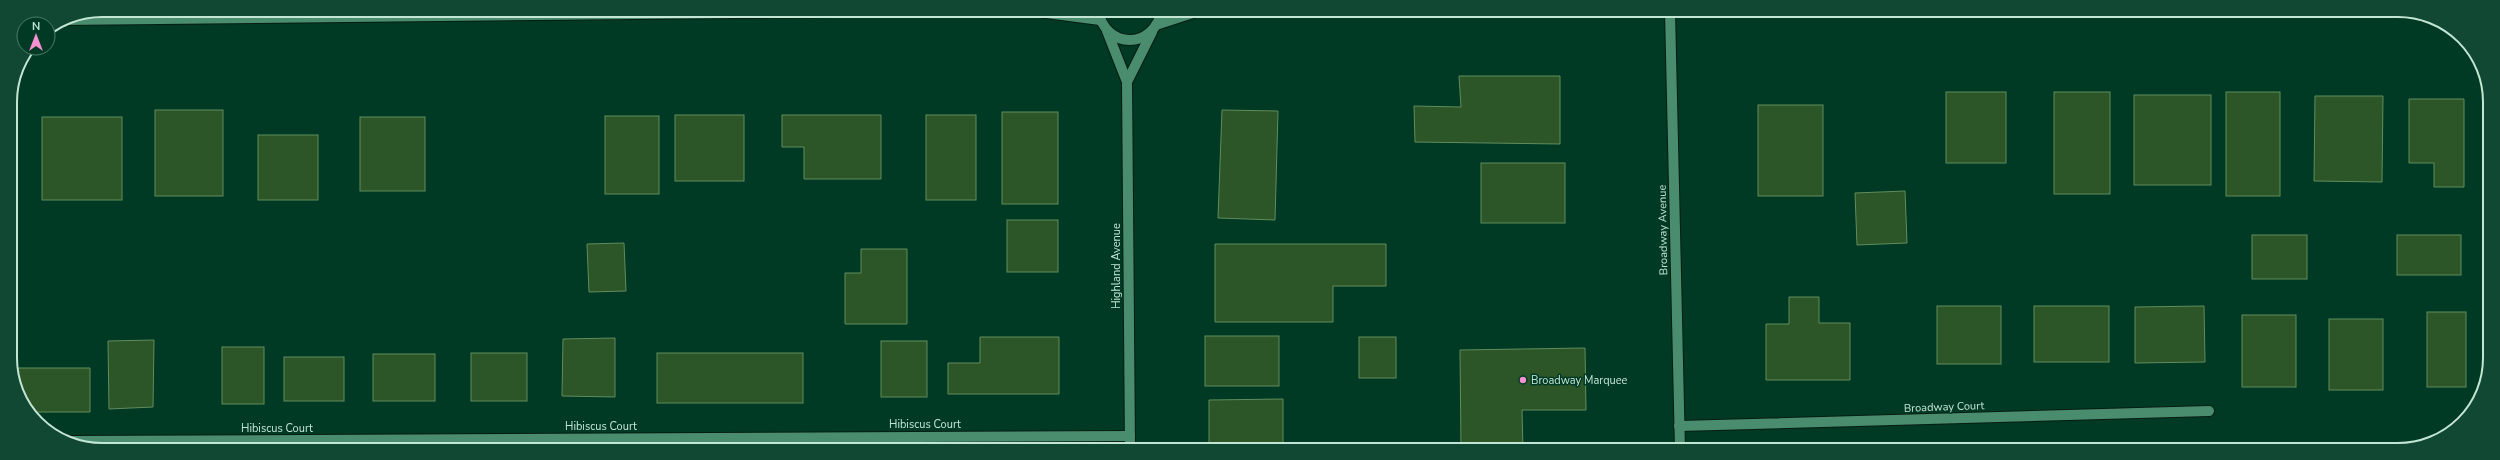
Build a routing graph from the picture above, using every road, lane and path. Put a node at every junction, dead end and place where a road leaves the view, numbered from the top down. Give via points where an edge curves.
1 (275, 17) edge
2 (1100, 17) edge
3 (1160, 17) edge
4 (1184, 17) edge
5 (1670, 17) edge
6 (83, 20) edge
7 (1156, 28) junction
8 (1107, 31) junction
9 (1127, 82) junction
10 (2209, 411) dead end
11 (1680, 426) junction
12 (1130, 436) junction
13 (85, 441) edge
14 (1130, 443) edge
15 (1680, 443) edge

1 - 6 street
2 - 8 street, Highland Avenue
3 - 7 street, Highland Avenue
4 - 7 street
5 - 11 street, Broadway Avenue
7 - 8 street via 1142,38 1130,40 1117,38
7 - 9 street, Highland Avenue
8 - 9 street, Highland Avenue
9 - 12 street, Highland Avenue
10 - 11 street, Broadway Court
11 - 15 street, Broadway Avenue
12 - 13 street, Hibiscus Court
12 - 14 street, Highland Avenue

